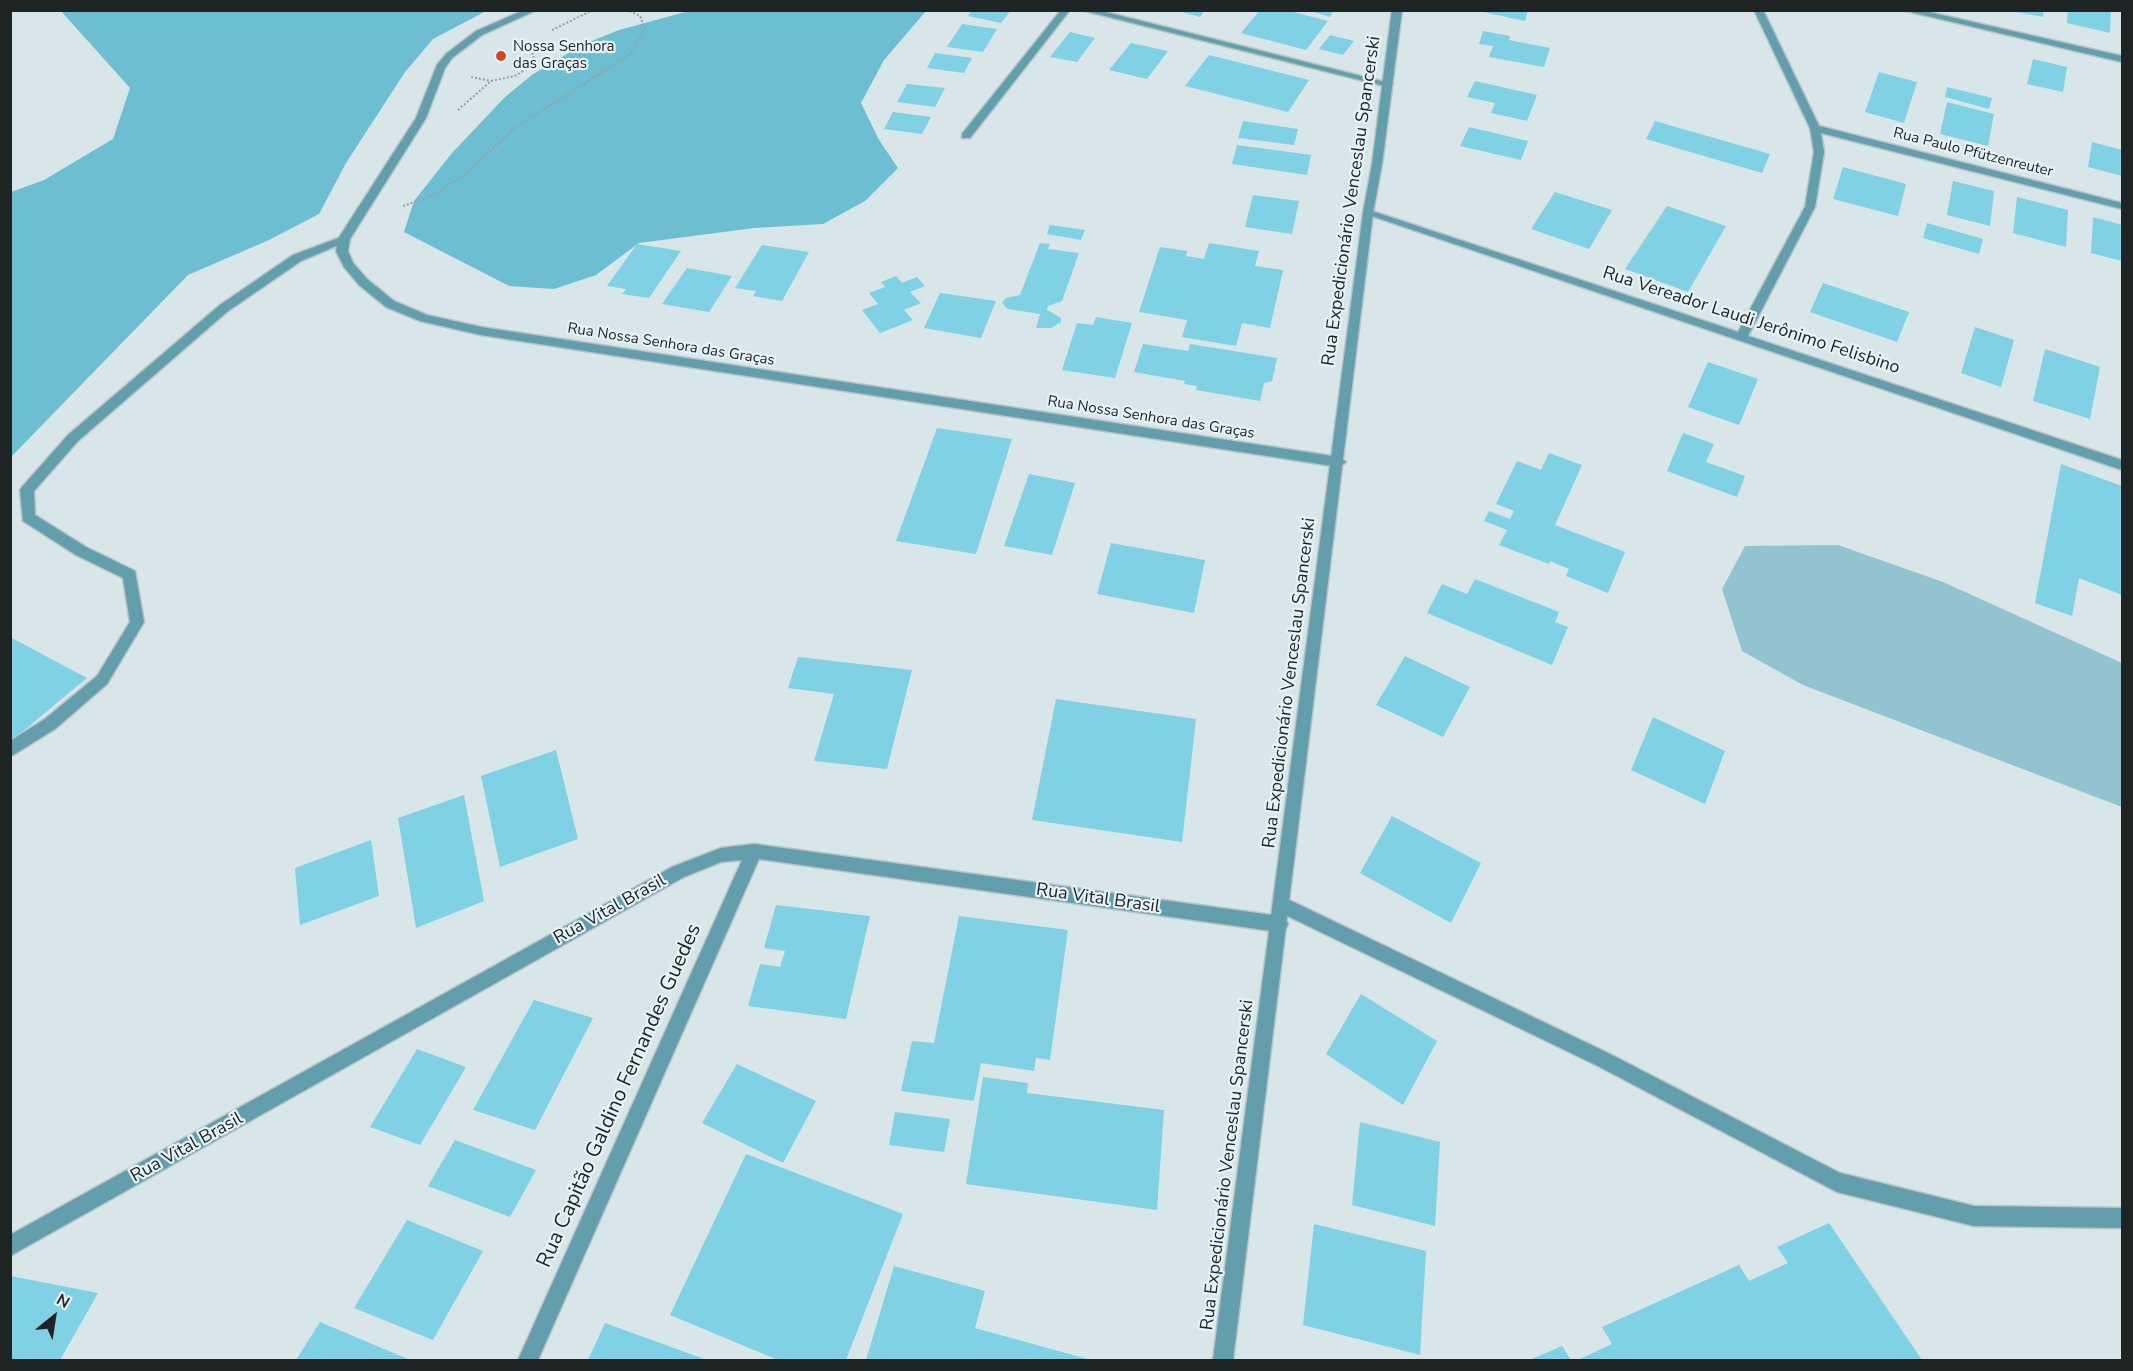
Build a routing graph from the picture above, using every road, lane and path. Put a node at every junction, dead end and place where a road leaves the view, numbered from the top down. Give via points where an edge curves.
1 (533, 10) edge
2 (627, 10) edge
3 (1066, 10) edge
4 (1085, 10) edge
5 (1397, 10) edge
6 (1758, 10) edge
7 (1906, 10) edge
8 (519, 46) dead end
9 (2122, 59) edge
10 (466, 72) dead end
11 (1388, 84) junction
12 (1815, 128) junction
13 (966, 136) dead end
14 (2122, 206) edge
15 (396, 208) dead end
16 (1368, 213) junction
17 (344, 239) junction
18 (1741, 337) junction
19 (1339, 462) junction
20 (2122, 465) edge
21 (10, 750) edge
22 (754, 851) junction
23 (1281, 904) junction
24 (1279, 924) junction
25 (2122, 1218) edge
26 (10, 1246) edge
27 (528, 1360) edge
28 (1223, 1360) edge

1 - 17 street via 479,33 449,56 440,67 409,139
2 - 15 path via 640,16 645,29 632,53 516,127 463,176 429,197
3 - 13 street
4 - 11 street
5 - 11 street, Rua Expedicionário Venceslau Spancerski
6 - 12 street
7 - 9 street
8 - 10 path via 533,54 534,60 525,72 491,81
11 - 16 street, Rua Expedicionário Venceslau Spancerski
12 - 14 street, Rua Paulo Pfützenreuter
12 - 18 street via 1819,152 1810,207
16 - 18 street, Rua Vereador Laudi Jerônimo Felisbino
16 - 19 street, Rua Expedicionário Venceslau Spancerski
17 - 19 street, Rua Nossa Senhora das Graças via 342,251 363,282 390,304 424,318
17 - 21 street via 297,258 224,308 73,438 27,490 28,518 130,575 137,622 102,680 50,724
18 - 20 street, Rua Vereador Laudi Jerônimo Felisbino
19 - 23 street, Rua Expedicionário Venceslau Spancerski
22 - 24 street, Rua Vital Brasil
22 - 26 street, Rua Vital Brasil via 721,855 678,872
22 - 27 street, Rua Capitão Galdino Fernandes Guedes
23 - 24 street, Rua Expedicionário Venceslau Spancerski
23 - 25 street via 1604,1060 1837,1182 1974,1216
24 - 28 street, Rua Expedicionário Venceslau Spancerski

